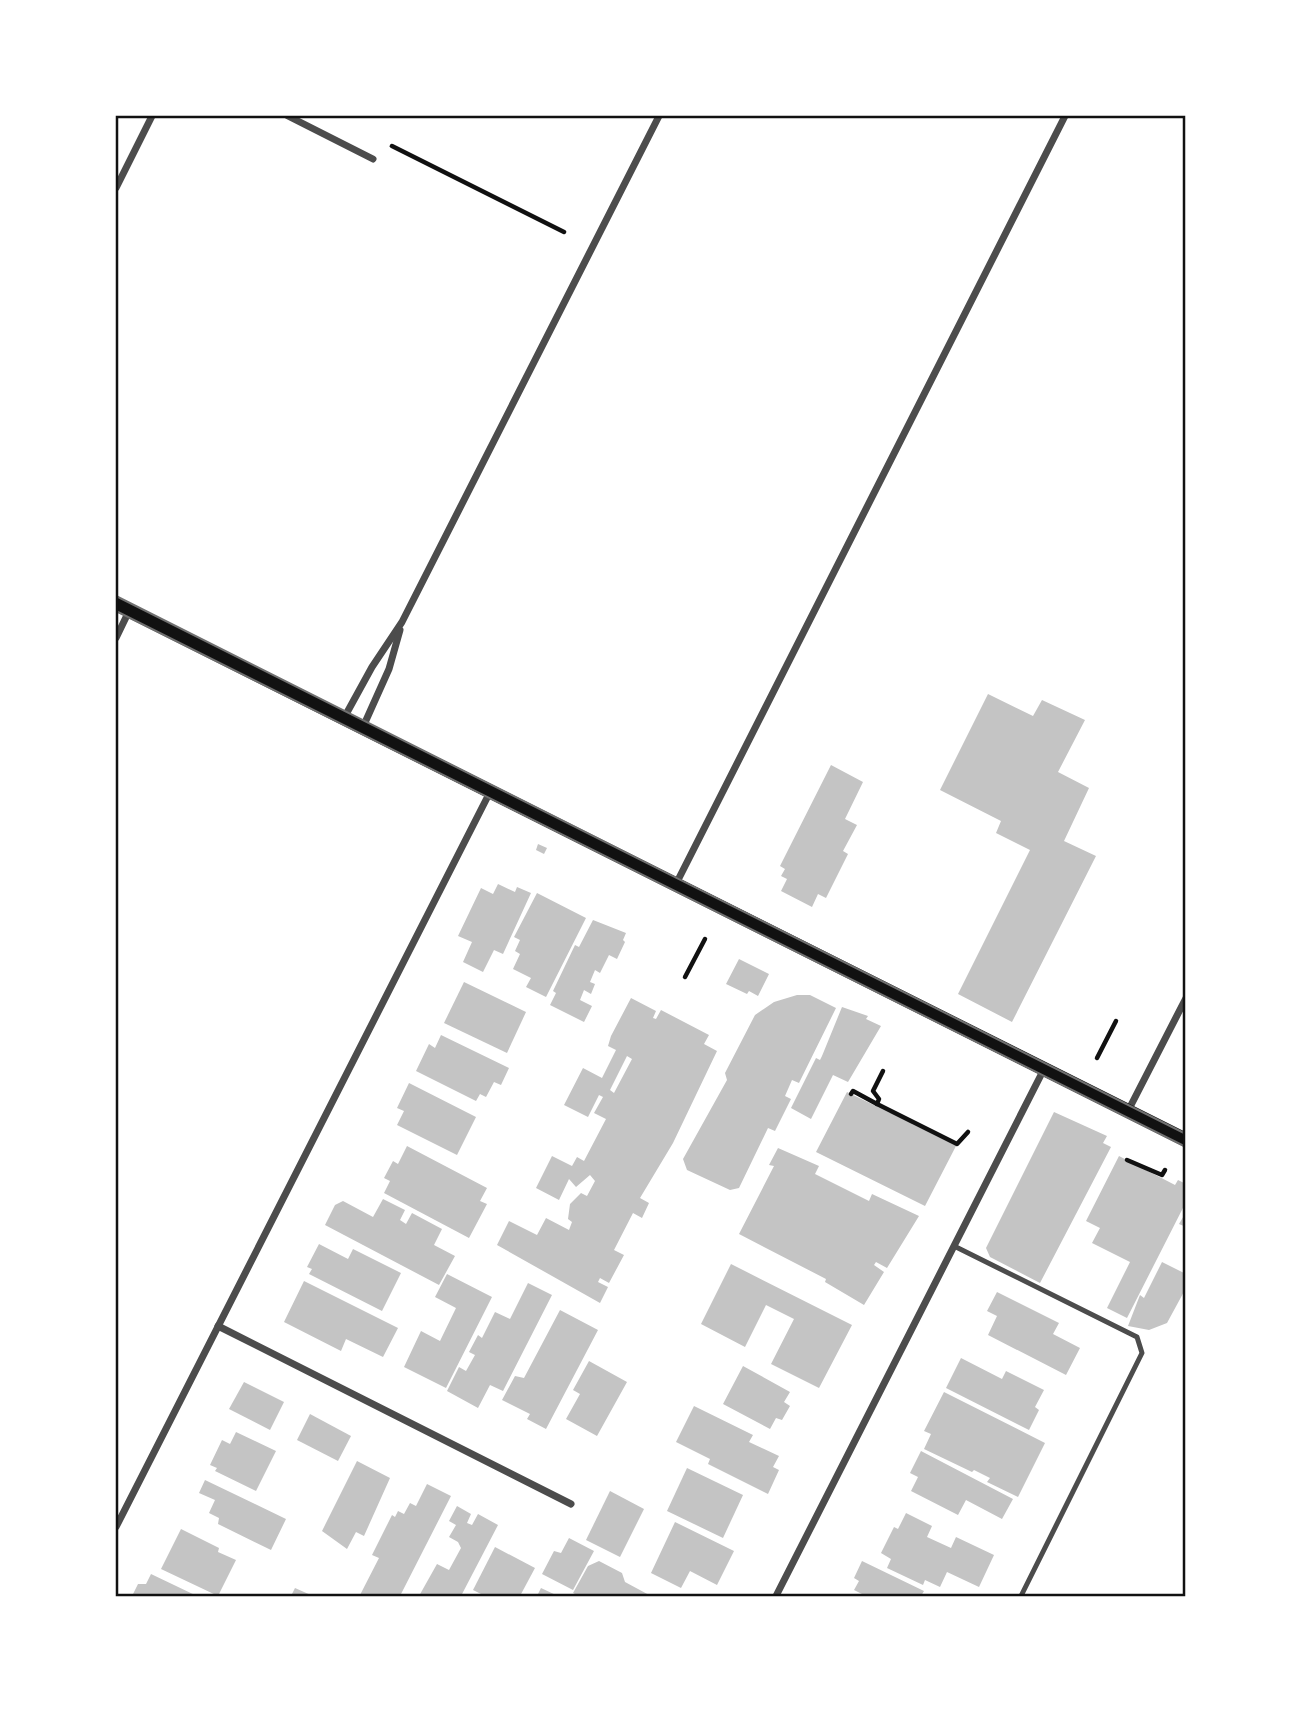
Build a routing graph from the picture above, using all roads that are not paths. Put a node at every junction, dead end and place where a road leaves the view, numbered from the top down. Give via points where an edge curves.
1 (152, 116) edge
2 (288, 116) edge
3 (659, 116) edge
4 (1065, 116) edge
5 (373, 159) dead end
6 (116, 188) edge
7 (116, 604) edge
8 (129, 611) junction
9 (402, 622) junction
10 (116, 638) edge
11 (344, 718) junction
12 (363, 727) junction
13 (490, 791) junction
14 (676, 885) junction
15 (1185, 998) edge
16 (1044, 1069) junction
17 (1128, 1111) junction
18 (1185, 1140) edge
19 (954, 1246) junction
20 (218, 1326) junction
21 (572, 1504) dead end
22 (116, 1527) edge
23 (776, 1597) edge
24 (1021, 1597) edge

1 - 6 street
2 - 5 street
3 - 9 street
4 - 14 street
7 - 8 main road
8 - 10 street
8 - 11 main road
9 - 11 street
9 - 12 street via 389,670
11 - 12 main road
12 - 13 main road
13 - 14 main road
13 - 20 street
14 - 16 main road
15 - 17 street
16 - 17 main road
16 - 19 street
17 - 18 main road
19 - 23 street
19 - 24 lane via 1137,1337 1142,1353
20 - 21 street
20 - 22 street

